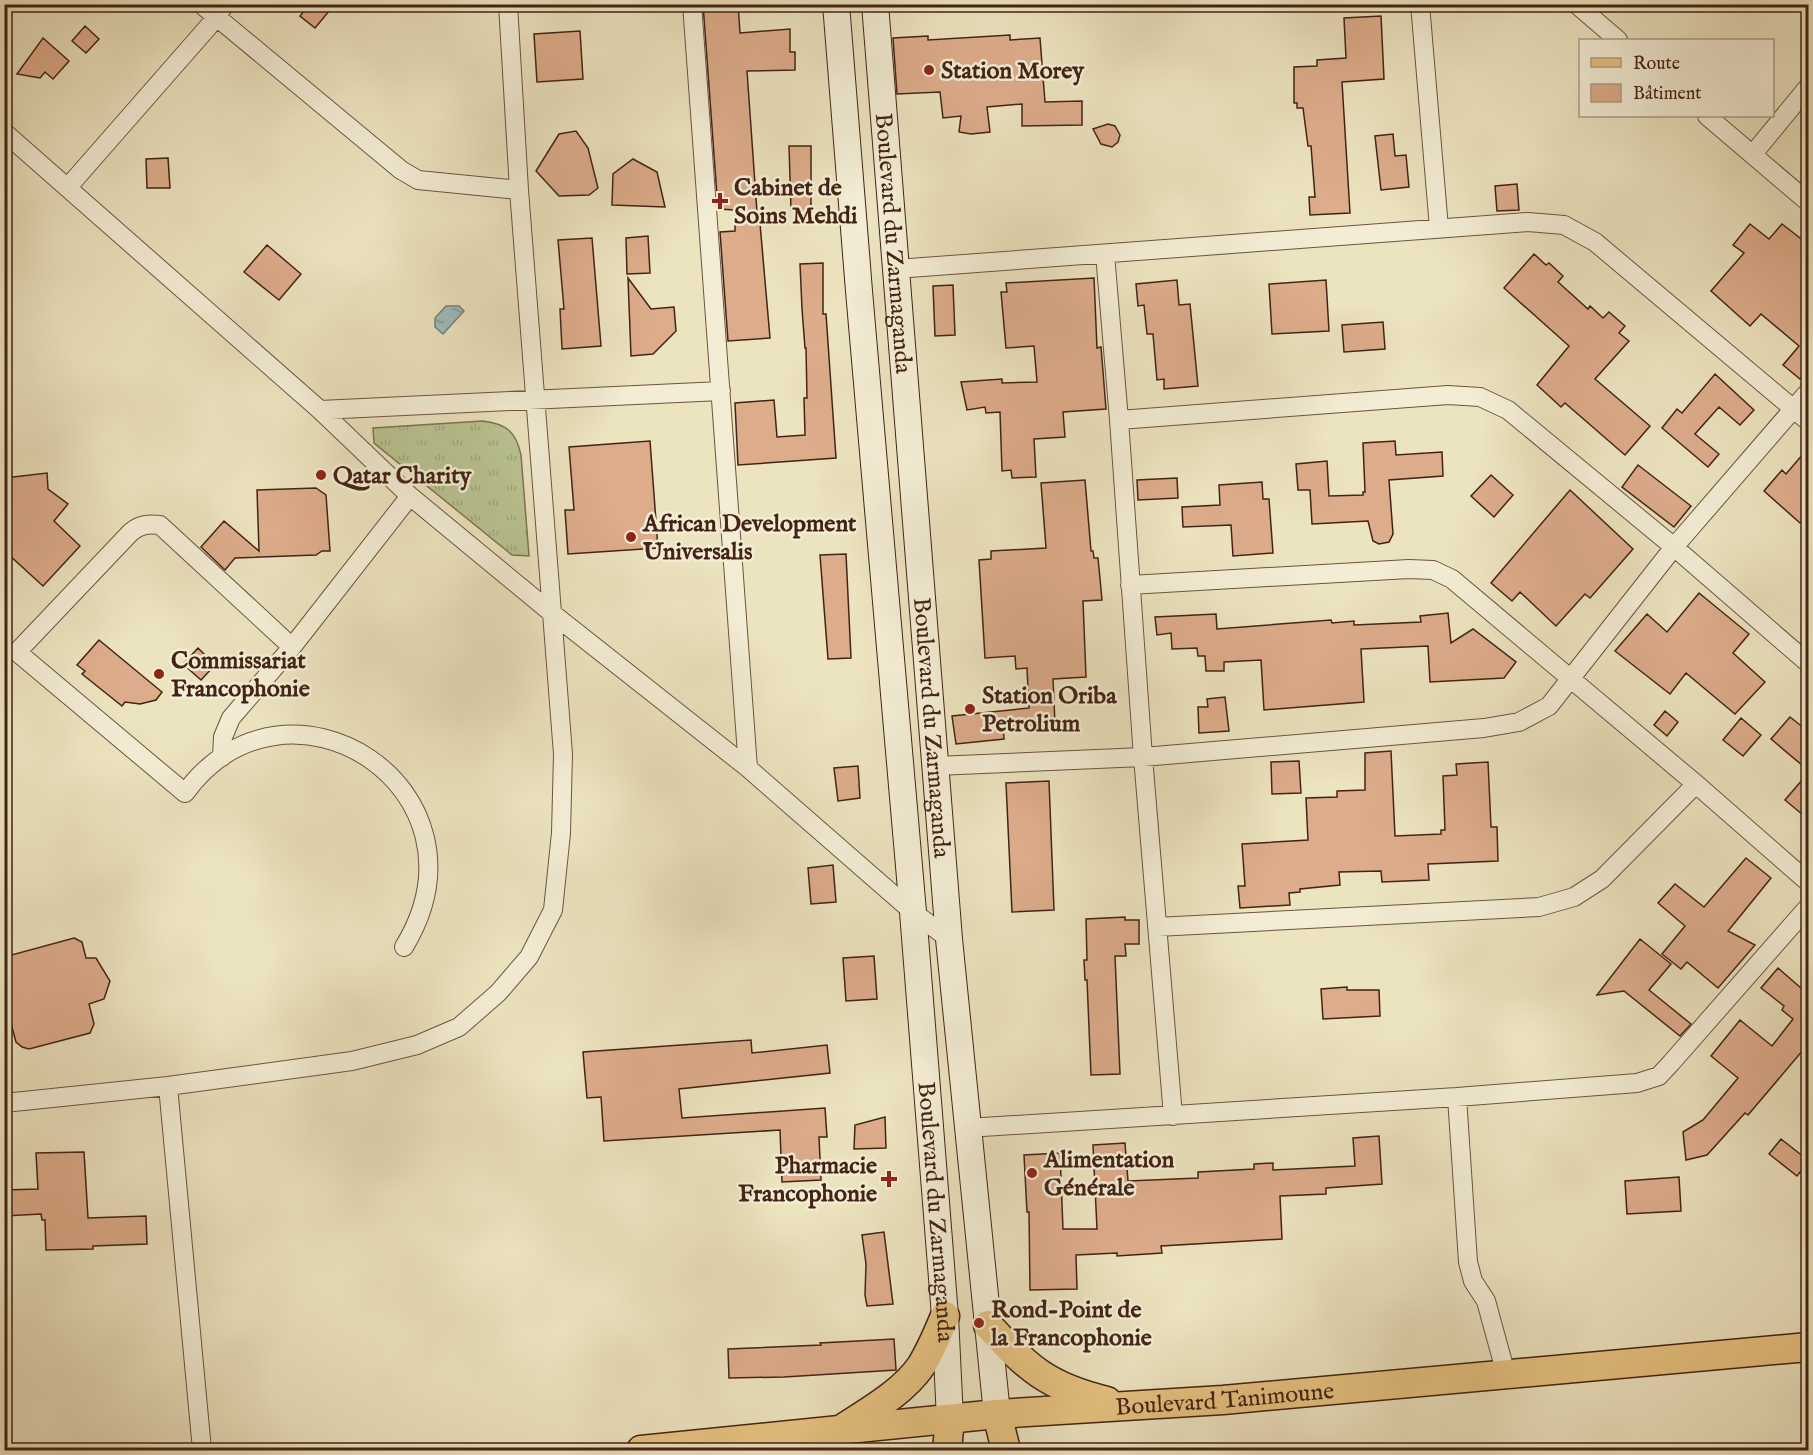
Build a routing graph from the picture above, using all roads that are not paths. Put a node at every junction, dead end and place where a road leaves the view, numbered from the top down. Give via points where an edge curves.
1 (201, 4) edge
2 (508, 4) edge
3 (692, 4) edge
4 (836, 4) edge
5 (875, 4) edge
6 (1420, 4) edge
7 (1576, 4) edge
8 (221, 11) edge
9 (1617, 39) edge
10 (1809, 87) edge
11 (1708, 117) edge
12 (4, 132) edge
13 (1752, 154) junction
14 (68, 187) junction
15 (519, 190) junction
16 (1809, 202) edge
17 (1439, 228) junction
18 (1105, 254) junction
19 (896, 269) junction
20 (721, 391) junction
21 (1809, 392) edge
22 (536, 401) junction
23 (1794, 409) junction
24 (320, 410) junction
25 (1119, 420) junction
26 (1809, 421) edge
27 (410, 496) junction
28 (1674, 547) junction
29 (1130, 585) junction
30 (553, 614) junction
31 (11, 646) edge
32 (291, 647) junction
33 (1809, 663) edge
34 (1570, 678) junction
35 (222, 757) junction
36 (1143, 757) junction
37 (936, 766) junction
38 (748, 768) junction
39 (1696, 784) junction
40 (1809, 882) edge
41 (1809, 907) edge
42 (913, 912) junction
43 (1157, 927) junction
44 (949, 939) junction
45 (404, 947) dead end
46 (168, 1086) junction
47 (1457, 1097) junction
48 (4, 1103) edge
49 (1173, 1116) junction
50 (967, 1128) junction
51 (945, 1316) junction
52 (988, 1324) junction
53 (1809, 1347) edge
54 (1506, 1374) junction
55 (1129, 1406) junction
56 (998, 1414) junction
57 (950, 1419) junction
58 (841, 1430) junction
59 (202, 1450) edge
60 (641, 1450) edge
61 (947, 1450) edge
62 (1006, 1450) edge

1 - 8 street
2 - 15 street
3 - 20 street
4 - 42 main road, Boulevard du Zarmaganda
5 - 19 main road, Boulevard du Zarmaganda
6 - 17 street
7 - 9 street
8 - 14 street
8 - 15 street via 401,170 418,180
10 - 13 street
11 - 13 street
12 - 14 street
13 - 16 street
14 - 24 street
15 - 22 street
17 - 18 street
17 - 23 street via 1528,222 1564,225 1594,242
18 - 19 street
18 - 25 street
19 - 37 main road, Boulevard du Zarmaganda
20 - 22 street
20 - 38 street
21 - 23 street
22 - 24 street
22 - 30 street
23 - 26 street
23 - 28 street
24 - 27 street
25 - 28 street via 1436,396 1480,397 1508,410
25 - 29 street
27 - 30 street
27 - 32 street
28 - 33 street
28 - 34 street
29 - 34 street via 1433,570 1452,579
29 - 36 street
30 - 38 street
30 - 46 street via 563,754 561,833 553,910 529,957 498,993 459,1027 417,1045 352,1061
31 - 32 street via 131,532 148,524 160,525
31 - 35 street via 185,793
32 - 35 street via 231,718 223,737
34 - 36 street via 1549,706 1519,722
34 - 39 street
35 - 45 street via 259,740 309,736 358,751 390,774 404,790 422,825 430,866 424,909
36 - 37 street
36 - 43 street
37 - 44 main road, Boulevard du Zarmaganda
38 - 42 street
39 - 40 street
39 - 43 street via 1602,879 1574,897 1539,907
41 - 47 street via 1659,1076 1637,1083
42 - 44 street
42 - 51 main road, Boulevard du Zarmaganda
43 - 49 street
44 - 50 main road, Boulevard du Zarmaganda
46 - 48 street
46 - 59 street
47 - 49 street
47 - 54 street via 1467,1262 1486,1301
49 - 50 street
50 - 52 main road, Boulevard du Zarmaganda
51 - 57 main road, Boulevard du Zarmaganda
51 - 58 main road via 919,1368 899,1390
52 - 55 main road via 1045,1379 1075,1393
52 - 56 main road, Boulevard du Zarmaganda
53 - 54 main road, Boulevard Tanimoune
54 - 55 main road, Boulevard Tanimoune
55 - 56 main road, Boulevard Tanimoune
56 - 57 main road, Boulevard Tanimoune
56 - 62 main road, Boulevard du Zarmaganda
57 - 58 main road, Boulevard Tanimoune
57 - 61 main road, Boulevard du Zarmaganda
58 - 60 main road, Boulevard Tanimoune

